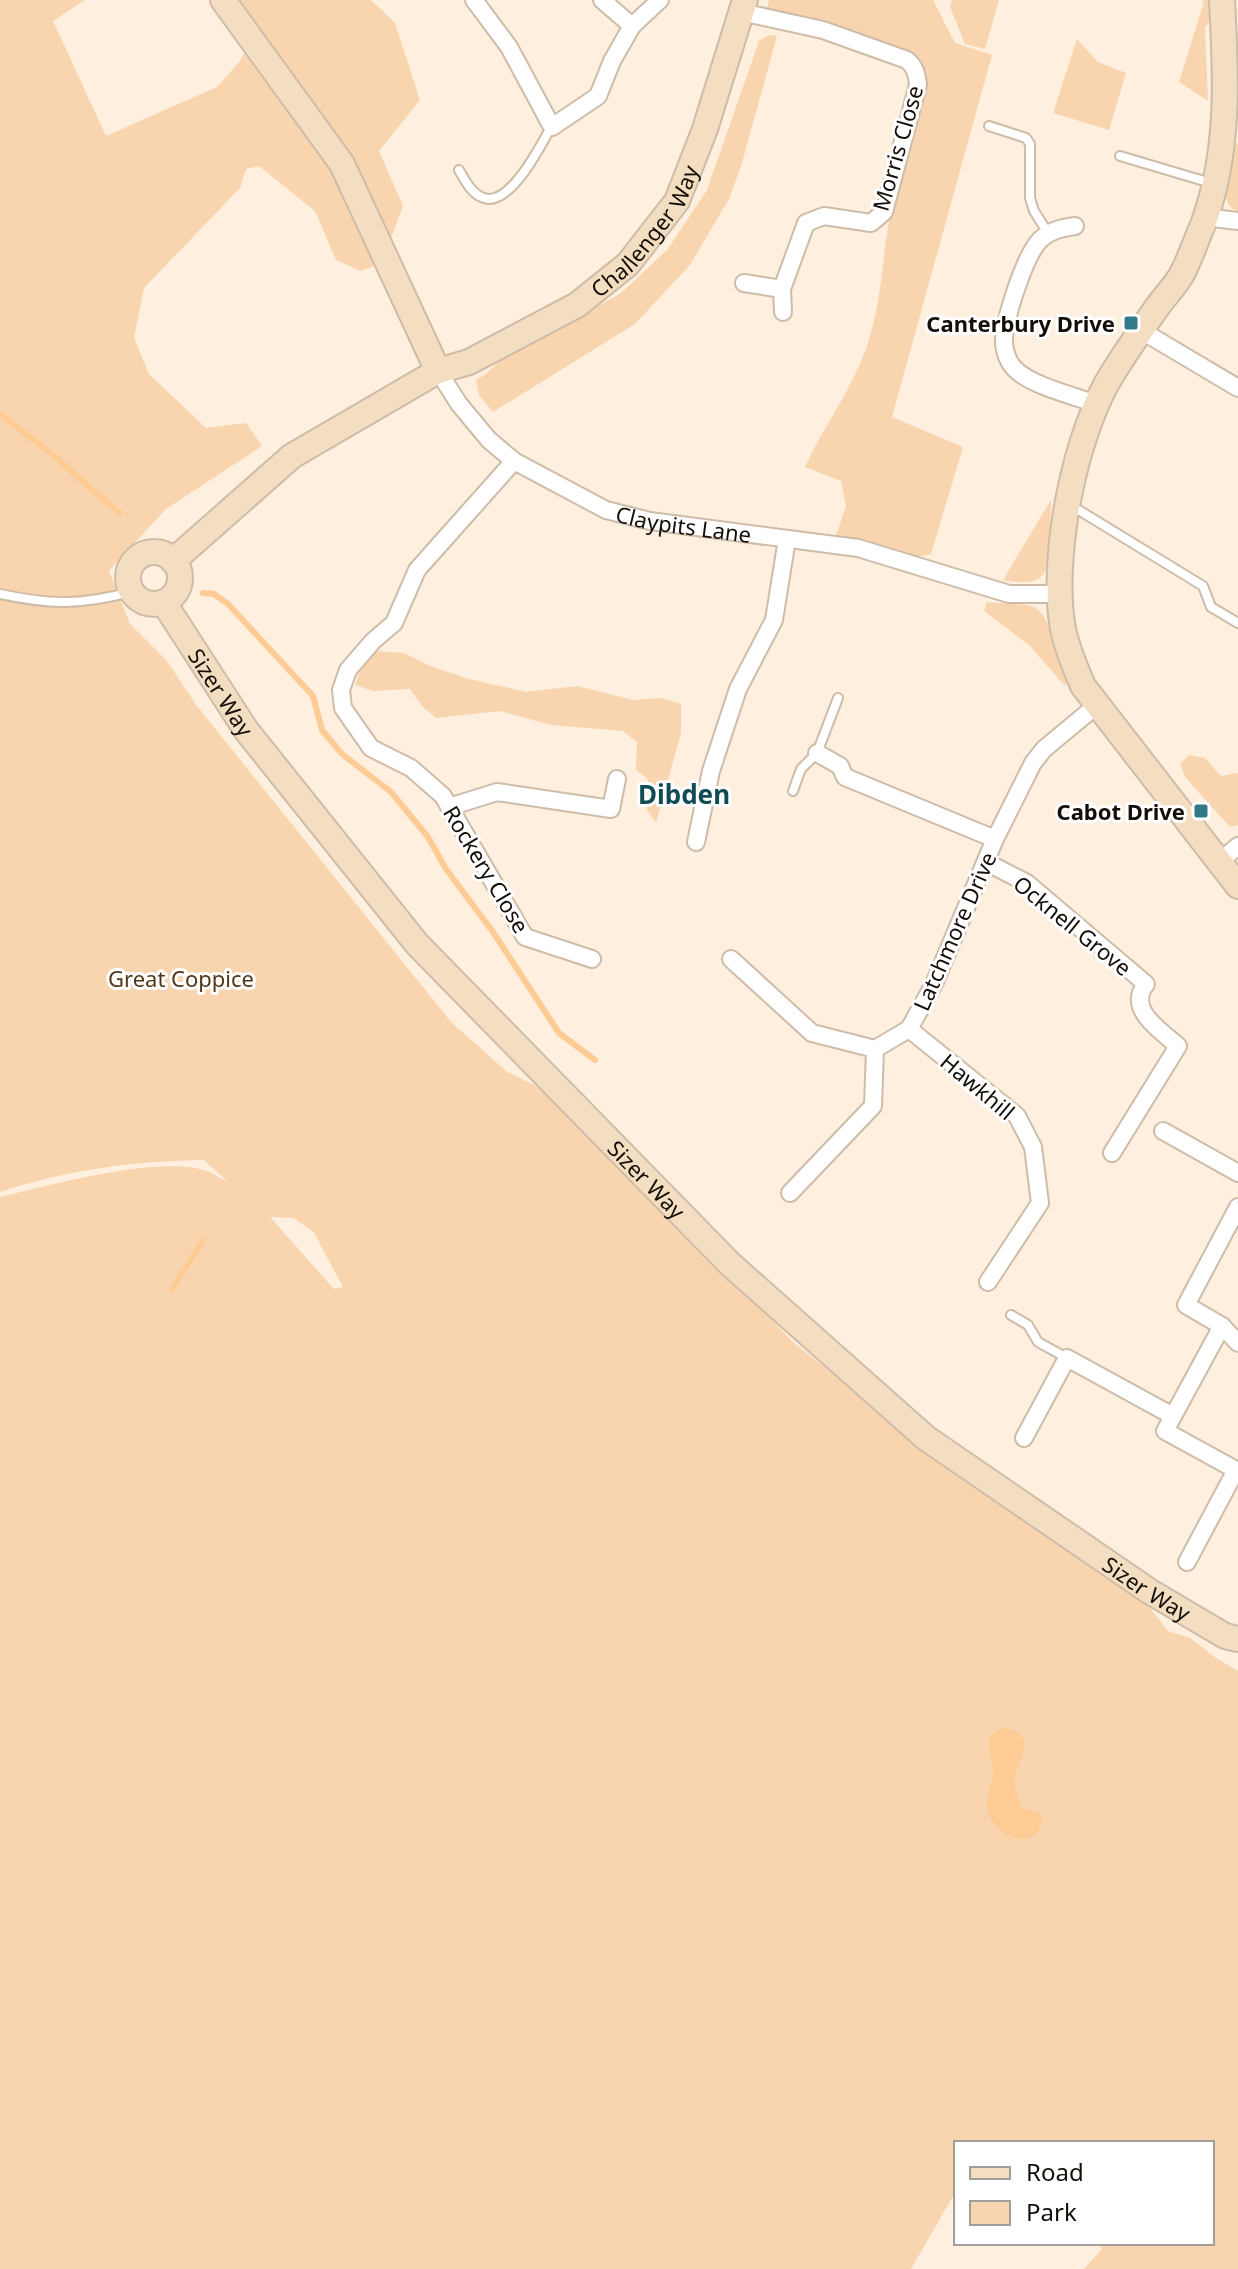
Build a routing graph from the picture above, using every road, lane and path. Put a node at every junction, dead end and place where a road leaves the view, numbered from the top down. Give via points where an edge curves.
1 (223, 0) edge
2 (474, 0) edge
3 (602, 0) edge
4 (660, 0) edge
5 (1222, 0) edge
6 (743, 6) edge
7 (632, 26) junction
8 (989, 126) dead end
9 (552, 127) junction
10 (1120, 156) dead end
11 (459, 170) dead end
12 (1214, 184) junction
13 (1205, 217) junction
14 (1238, 221) edge
15 (1075, 226) dead end
16 (1049, 234) junction
17 (744, 283) dead end
18 (782, 289) junction
19 (783, 312) dead end
20 (1142, 331) junction
21 (438, 371) junction
22 (1238, 388) edge
23 (1097, 404) junction
24 (514, 461) junction
25 (1068, 503) junction
26 (787, 539) junction
27 (173, 561) junction
28 (131, 592) junction
29 (0, 594) edge
30 (1061, 594) junction
31 (164, 603) junction
32 (1238, 623) edge
33 (838, 698) dead end
34 (1097, 705) junction
35 (817, 753) junction
36 (617, 779) dead end
37 (793, 791) dead end
38 (449, 807) junction
39 (995, 839) junction
40 (696, 842) dead end
41 (1229, 854) edge
42 (986, 862) junction
43 (1238, 886) edge
44 (592, 959) dead end
45 (731, 959) dead end
46 (909, 1029) junction
47 (875, 1049) junction
48 (1163, 1131) dead end
49 (1112, 1153) dead end
50 (1238, 1173) edge
51 (790, 1193) dead end
52 (1238, 1207) edge
53 (988, 1282) dead end
54 (1011, 1315) dead end
55 (1222, 1326) junction
56 (1238, 1343) edge
57 (1067, 1358) junction
58 (1173, 1416) junction
59 (1024, 1438) dead end
60 (1187, 1562) dead end
61 (1238, 1639) edge

1 - 21 street, Claypits Lane via 342,164
2 - 9 street via 509,47
3 - 7 street
4 - 7 street
5 - 12 street via 1226,114
6 - 18 street, Morris Close via 907,60 917,75 884,212 871,223 824,216 806,223
6 - 21 street, Challenger Way via 677,201 628,264 577,305 469,362
7 - 9 street via 598,96
8 - 16 lane via 1030,144 1030,198
9 - 11 lane via 531,165 493,199 472,191
10 - 12 lane
12 - 13 street
13 - 14 street
13 - 20 street via 1183,274
15 - 16 street
16 - 23 street via 1030,253 1005,327 1008,361 1026,378
17 - 18 street
18 - 19 street, Morris Close
20 - 22 street
20 - 23 street
21 - 24 street, Claypits Lane via 489,440
21 - 27 street via 292,456
23 - 25 street
24 - 26 street, Claypits Lane via 606,510
24 - 38 street, Rockery Close via 417,570 394,623 348,670 341,690 343,708 371,748 411,768
25 - 30 street
25 - 32 lane via 1203,586 1211,607
26 - 30 street, Claypits Lane via 858,548 1009,594
26 - 40 street via 774,620 738,689 711,771
27 - 28 street via 154,552 136,559 127,576
27 - 31 street via 179,583
28 - 29 lane via 91,603
28 - 31 street via 150,604
30 - 34 street via 1069,655
31 - 61 street, Sizer Way via 246,730 417,944 730,1264 926,1438 1149,1591
33 - 35 lane
34 - 39 street, Latchmore Drive via 1033,763
34 - 41 street
35 - 37 lane via 801,769
35 - 39 street via 840,766 845,777
36 - 38 street via 611,809 497,792
38 - 44 street, Rockery Close via 525,937
39 - 42 street, Latchmore Drive
41 - 43 street
42 - 46 street, Latchmore Drive
42 - 49 street, Ocknell Grove via 1027,883 1146,984 1138,1004 1178,1046
45 - 47 street via 812,1033
46 - 47 street, Latchmore Drive
46 - 53 street, Hawkhill via 1017,1116 1033,1147 1040,1203
47 - 51 street via 873,1106
48 - 50 street
52 - 55 street via 1186,1305
54 - 57 lane via 1028,1325 1038,1342
55 - 56 street
55 - 58 street
57 - 58 street
57 - 59 street
58 - 60 street via 1165,1431 1236,1470

